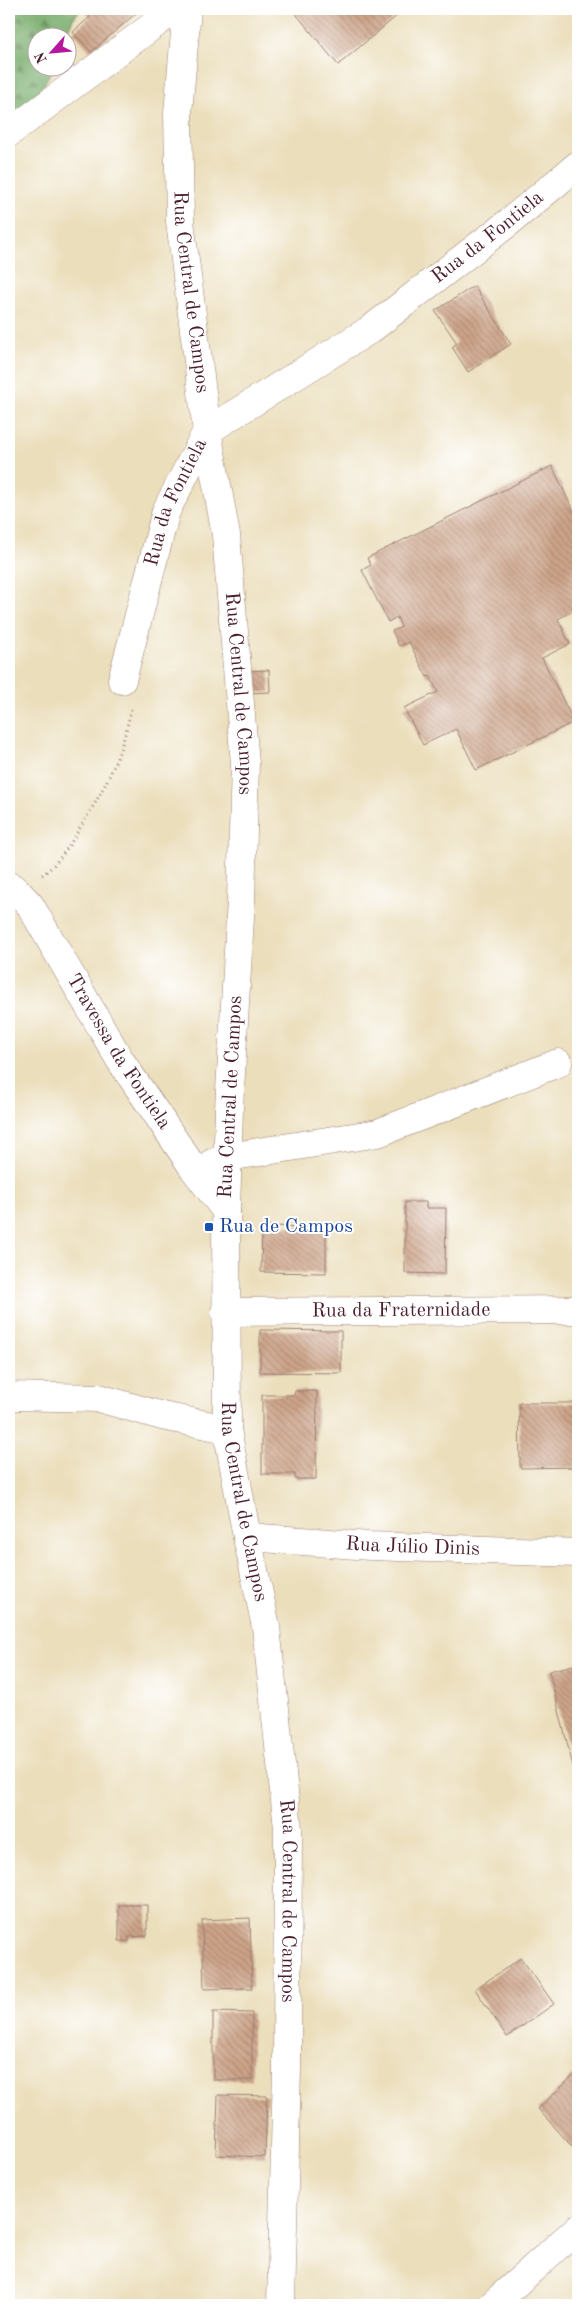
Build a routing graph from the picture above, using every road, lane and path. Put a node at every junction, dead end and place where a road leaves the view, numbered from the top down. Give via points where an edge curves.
1 (175, 9) edge
2 (187, 9) edge
3 (9, 133) edge
4 (578, 165) edge
5 (207, 430) junction
6 (122, 680) joint
7 (12, 888) edge
8 (558, 1063) dead end
9 (228, 1157) junction
10 (194, 1168) junction
11 (226, 1211) junction
12 (578, 1310) edge
13 (225, 1312) junction
14 (9, 1396) edge
15 (226, 1429) junction
16 (246, 1537) junction
17 (578, 1553) edge
18 (578, 2228) edge
19 (284, 2302) edge
20 (492, 2305) edge

1 - 3 street
2 - 5 street, Rua Central de Campos via 178,113 180,221
4 - 5 street, Rua da Fontiela via 371,330
5 - 6 street, Rua da Fontiela via 166,511
5 - 9 street, Rua Central de Campos via 226,535 245,764 242,900
6 - 7 path via 132,703 117,763 104,791 65,852 45,874
7 - 10 street, Travessa da Fontiela via 30,905 120,1060
8 - 9 street via 378,1133
9 - 10 street
9 - 11 street, Rua Central de Campos
10 - 11 street, Travessa da Fontiela
11 - 13 street, Rua Central de Campos
12 - 13 street, Rua da Fraternidade
13 - 15 street, Rua Central de Campos
14 - 15 street via 99,1398 162,1416
15 - 16 street, Rua Central de Campos
16 - 17 street, Rua Júlio Dinis via 370,1546
16 - 19 street, Rua Central de Campos via 266,1627 288,1828
18 - 20 street

